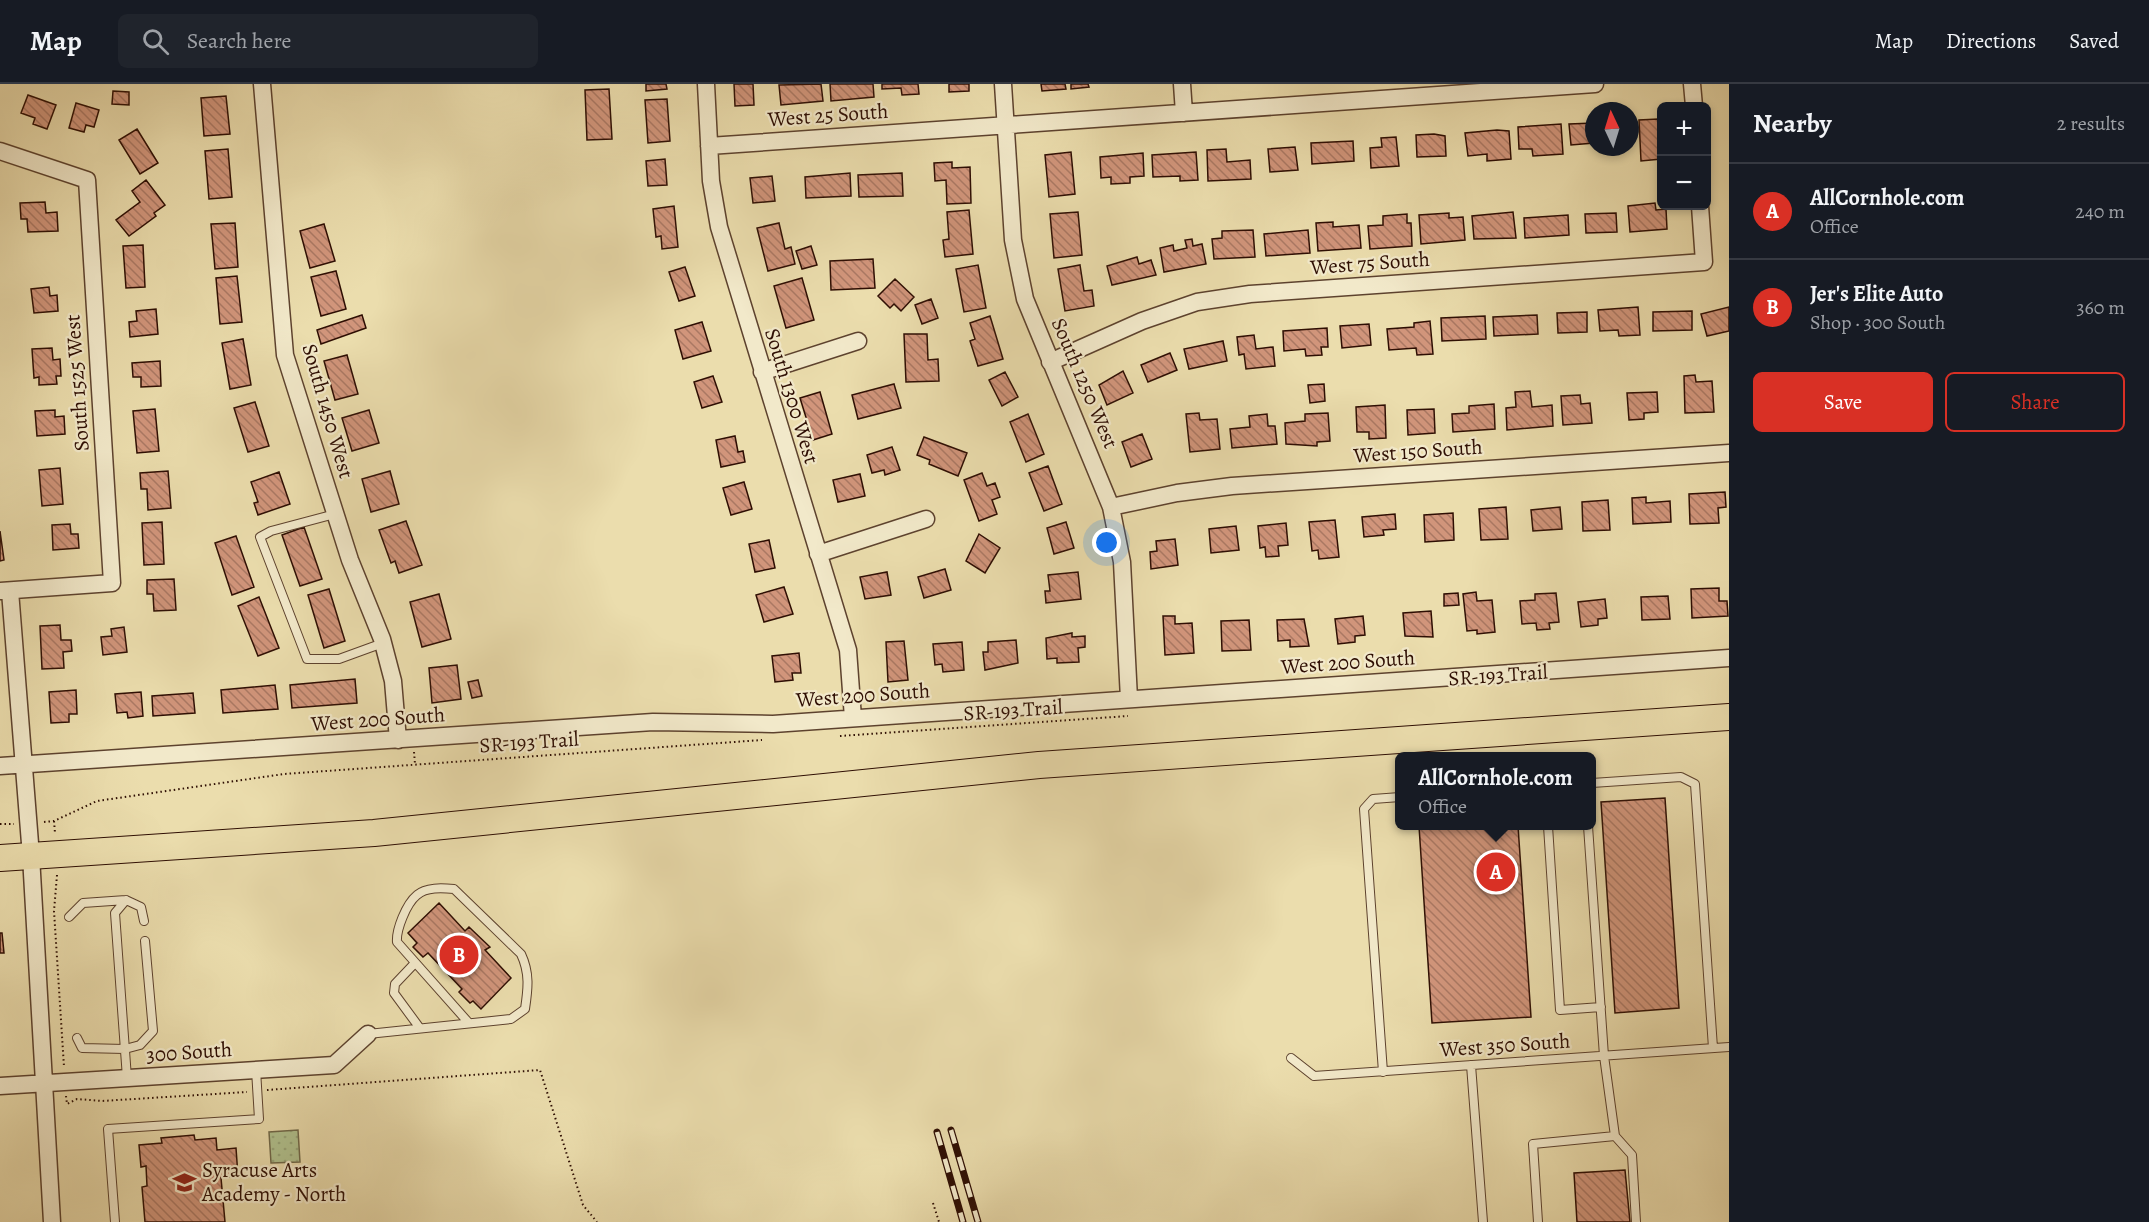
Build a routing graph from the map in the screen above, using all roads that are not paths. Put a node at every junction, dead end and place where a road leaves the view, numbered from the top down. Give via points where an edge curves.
1 (262, 84) edge
2 (706, 84) edge
3 (1002, 84) edge
4 (1182, 84) edge
5 (1595, 84) edge
6 (1692, 84) edge
7 (1694, 102) edge
8 (1184, 113) junction
9 (1005, 125) junction
10 (709, 146) junction
11 (0, 151) edge
12 (1701, 210) edge
13 (858, 341) dead end
14 (1050, 362) junction
15 (762, 372) junction
16 (1729, 453) edge
17 (1111, 507) junction
18 (335, 514) junction
19 (926, 519) dead end
20 (818, 554) junction
21 (5, 591) edge
22 (383, 643) junction
23 (1729, 658) edge
24 (1130, 708) junction
25 (1729, 717) edge
26 (853, 718) junction
27 (398, 740) junction
28 (24, 764) junction
29 (0, 766) edge
30 (1596, 783) edge
31 (1395, 797) edge
32 (1548, 830) edge
33 (1588, 830) edge
34 (31, 856) junction
35 (0, 858) edge
36 (126, 900) junction
37 (69, 917) dead end
38 (144, 921) dead end
39 (145, 940) dead end
40 (414, 964) junction
41 (1600, 1007) junction
42 (468, 1022) junction
43 (419, 1027) junction
44 (368, 1034) joint
45 (77, 1038) dead end
46 (1729, 1047) edge
47 (1713, 1048) junction
48 (125, 1049) junction
49 (1604, 1056) junction
50 (1291, 1058) dead end
51 (1471, 1065) junction
52 (256, 1070) junction
53 (1383, 1072) junction
54 (127, 1078) junction
55 (44, 1084) junction
56 (0, 1086) edge
57 (1615, 1136) junction
58 (52, 1222) edge
59 (114, 1222) edge
60 (1483, 1222) edge
61 (1538, 1222) edge
62 (1636, 1222) edge

1 - 18 street, South 1450 West via 285,355
2 - 10 street, South 1300 West
3 - 9 street, South 1250 West
4 - 8 street
5 - 8 street, West 25 South
6 - 7 street
8 - 9 street, West 25 South
9 - 10 street, West 25 South
9 - 14 street, South 1250 West via 1013,240 1025,299
10 - 15 street, South 1300 West via 719,227
11 - 21 street, South 1525 West via 87,180 112,583
12 - 14 street, West 75 South via 1704,262 1250,294 1186,306
13 - 15 street
14 - 17 street, South 1250 West
15 - 20 street, South 1300 West
16 - 17 street, West 150 South via 1232,486
17 - 24 street, South 1250 West via 1122,562
18 - 22 street, South 1450 West
18 - 22 lane via 260,537 308,659 339,659
19 - 20 street
20 - 26 street, South 1300 West via 848,650
21 - 28 street
22 - 27 street, South 1450 West via 393,681
23 - 24 street, West 200 South
24 - 26 street, West 200 South
25 - 34 main road via 1039,765 374,833
26 - 27 street, West 200 South via 773,724 653,722
27 - 28 street, West 200 South
28 - 29 street, West 200 South
28 - 34 street
30 - 47 lane via 1681,777 1695,784
31 - 53 lane via 1373,799 1364,809
32 - 41 lane via 1560,1010
33 - 41 lane
34 - 35 main road
34 - 55 street
36 - 37 lane via 83,903
36 - 38 lane via 141,907
36 - 48 lane via 115,913
39 - 48 lane via 153,1031 140,1045
40 - 42 lane
40 - 42 lane via 397,942 396,930 417,895 434,888 454,889 521,954 529,982 525,1009 511,1019
40 - 43 lane via 395,984 394,993
41 - 49 lane
42 - 43 lane
43 - 44 lane
44 - 52 street, 300 South via 334,1065
45 - 48 lane via 82,1048
46 - 47 lane, West 350 South
47 - 49 lane, West 350 South
48 - 54 lane
49 - 51 lane, West 350 South
49 - 57 lane
50 - 53 lane, West 350 South via 1314,1076
51 - 53 lane, West 350 South
51 - 60 lane
52 - 54 street, 300 South
52 - 59 lane via 259,1119 108,1129
54 - 55 street, 300 South
55 - 56 street, 300 South
55 - 58 street
57 - 61 lane via 1533,1144
57 - 62 lane via 1632,1155

